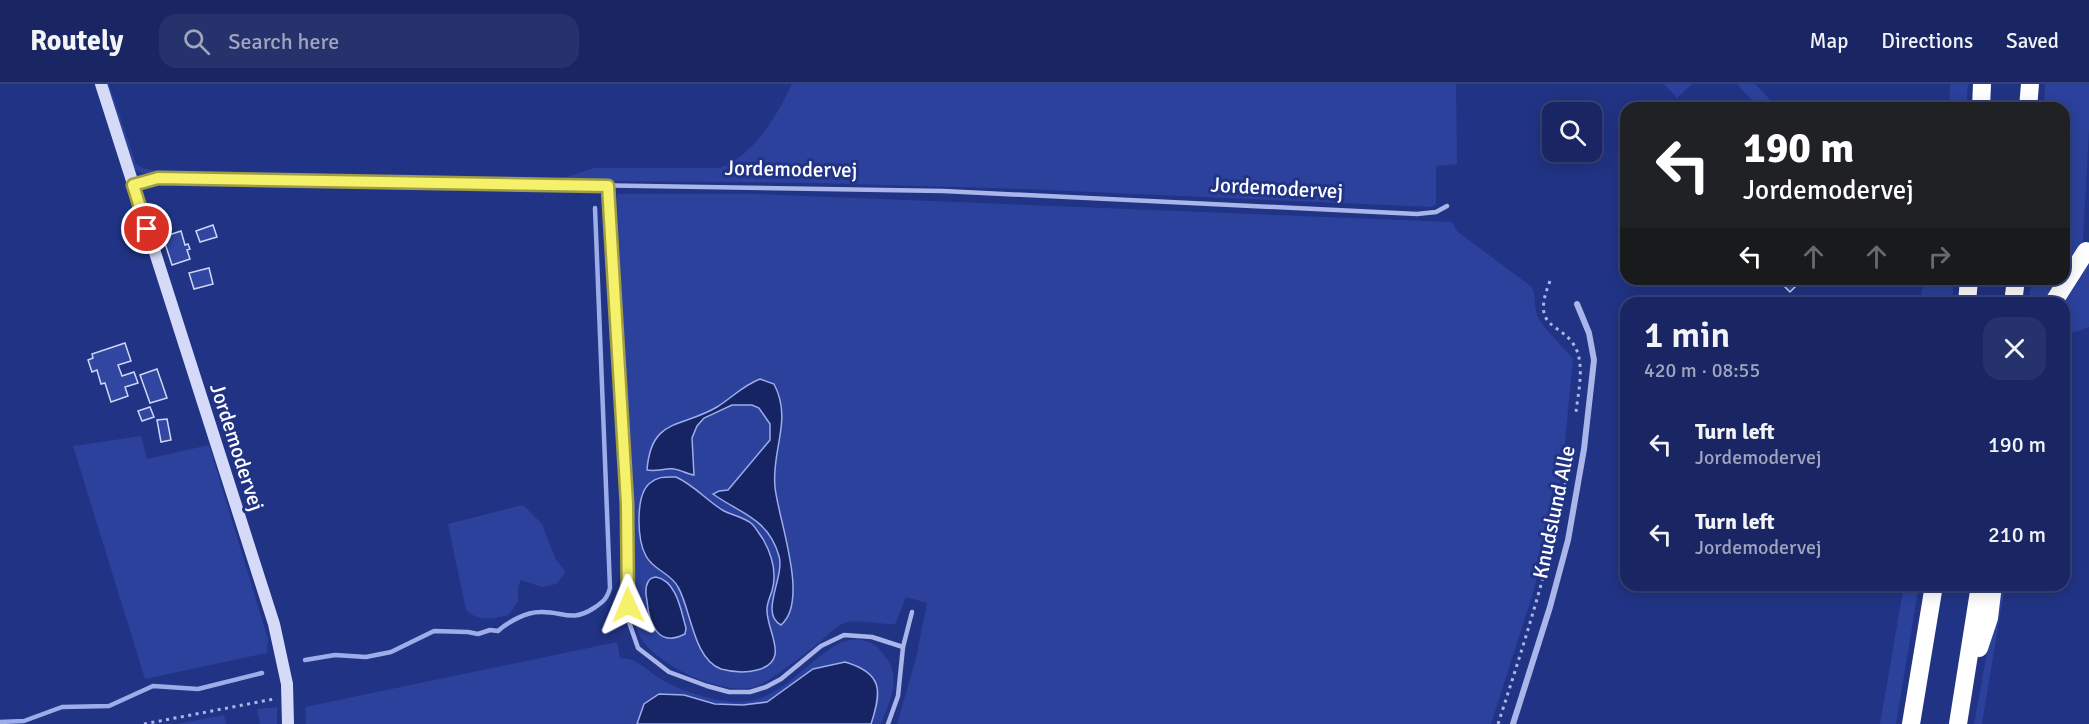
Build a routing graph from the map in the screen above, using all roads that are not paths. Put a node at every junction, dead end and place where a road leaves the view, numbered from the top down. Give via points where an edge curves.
1 (101, 84) edge
2 (1982, 84) edge
3 (2030, 84) edge
4 (1981, 102) edge
5 (2028, 102) edge
6 (133, 185) junction
7 (608, 186) junction
8 (1447, 206) dead end
9 (2088, 248) edge
10 (2070, 276) edge
11 (1577, 304) dead end
12 (1933, 591) edge
13 (1979, 591) edge
14 (1992, 591) edge
15 (912, 612) dead end
16 (903, 647) junction
17 (1964, 692) junction
18 (288, 724) edge
19 (888, 724) edge
20 (1513, 724) edge
21 (1911, 724) edge
22 (1958, 724) edge

1 - 6 street, Jordemodervej
2 - 4 highway
3 - 5 highway
6 - 7 lane, Jordemodervej via 158,178
6 - 18 street, Jordemodervej via 274,624 285,669
7 - 8 lane, Jordemodervej via 943,191 1416,214 1437,212
7 - 16 lane via 627,504 629,622 638,648 669,672 729,692 750,692 781,679 821,646 844,635 872,637
9 - 10 highway
11 - 20 street, Knudslund Alle via 1589,333 1594,360 1584,449 1568,540
12 - 21 highway
13 - 17 highway
14 - 17 highway via 1989,618
15 - 16 lane
16 - 19 lane via 898,696
17 - 22 highway

